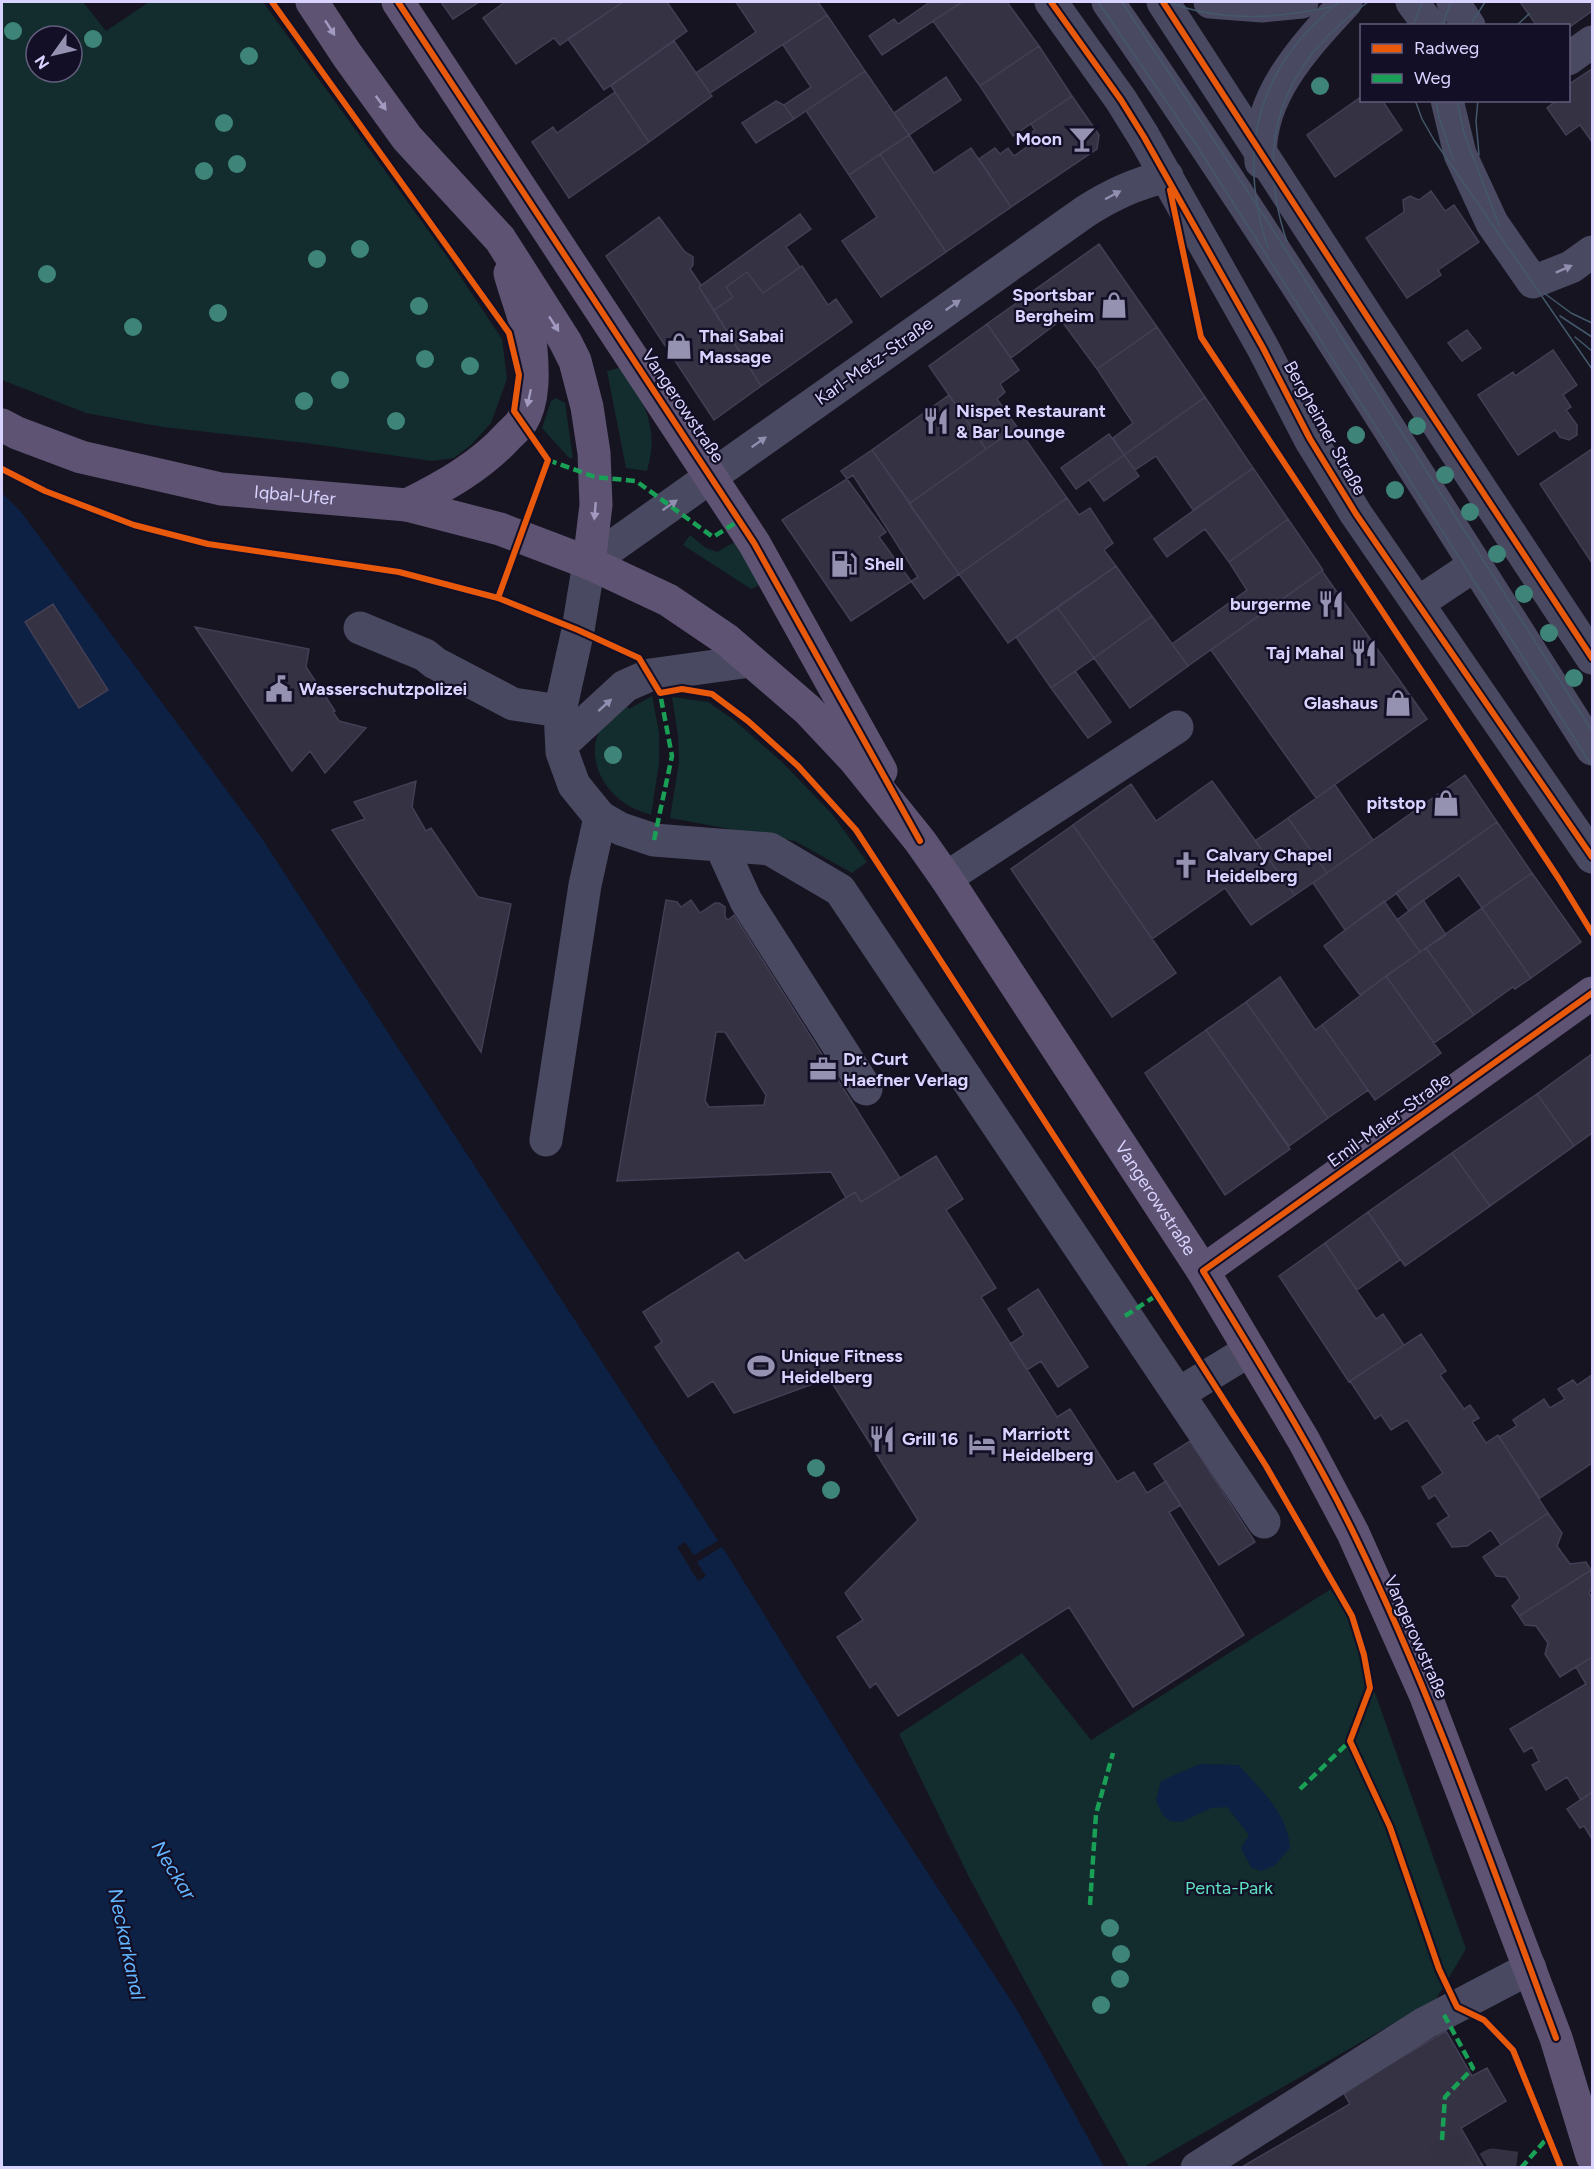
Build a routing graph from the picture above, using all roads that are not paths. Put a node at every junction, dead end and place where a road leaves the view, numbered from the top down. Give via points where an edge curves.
1 (312, 2) edge
2 (398, 2) edge
3 (1051, 2) edge
4 (1108, 2) edge
5 (1163, 2) edge
6 (1210, 2) edge
7 (1302, 2) edge
8 (1346, 2) edge
9 (1412, 2) edge
10 (1453, 2) edge
11 (1428, 24) edge
12 (1468, 24) edge
13 (1593, 42) edge
14 (1570, 58) edge
15 (1447, 102) edge
16 (1260, 153) junction
17 (1167, 176) junction
18 (500, 239) junction
19 (1593, 252) edge
20 (1292, 278) junction
21 (2, 425) edge
22 (712, 476) junction
23 (407, 505) junction
24 (589, 563) junction
25 (1475, 565) junction
26 (1418, 603) junction
27 (360, 628) dead end
28 (1593, 658) edge
29 (751, 661) junction
30 (560, 711) junction
31 (1177, 727) dead end
32 (562, 744) junction
33 (1593, 749) edge
34 (600, 816) junction
35 (920, 841) junction
36 (721, 846) junction
37 (1593, 857) edge
38 (946, 878) junction
39 (1593, 993) edge
40 (866, 1089) dead end
41 (546, 1140) dead end
42 (1203, 1271) junction
43 (1250, 1350) junction
44 (1178, 1394) junction
45 (1264, 1522) dead end
46 (1530, 1968) junction
47 (1556, 2038) junction
48 (1593, 2108) edge
49 (1593, 2156) edge
50 (1197, 2168) edge

1 -> 18 main road via 407,138
2 - 22 main road, Vangerowstraße
3 - 17 street, Bergheimer Straße via 1121,100
4 - 20 street
5 - 16 street
6 - 7 street via 1262,6
8 - 16 street via 1287,72 1265,118
9 - 11 street
10 - 12 street
13 - 14 street
15 -> 19 street via 1460,154 1472,182 1492,223 1533,282 1571,267
16 - 20 street via 1269,214 1278,248
16 - 28 street
22 -> 17 street, Karl-Metz-Straße via 1086,211 1114,193
17 - 26 street, Bergheimer Straße via 1310,439
18 -> 23 main road via 531,347 529,401 522,421 501,445 444,486
18 -> 24 main road via 575,361 594,453 596,505
20 - 25 street
21 - 23 main road, Iqbal-Ufer via 81,457 221,489
24 -> 22 street, Karl-Metz-Straße
22 - 35 main road, Vangerowstraße via 754,543
23 - 24 main road, Iqbal-Ufer via 500,529
24 - 29 main road, Vangerowstraße via 668,600
24 - 30 street
25 - 26 street
25 - 33 street
26 - 37 street, Bergheimer Straße
27 - 30 street via 425,655 513,704
32 -> 29 street via 625,686 650,675
29 - 35 main road, Vangerowstraße via 816,718
30 - 32 street
31 - 38 street
32 - 34 street via 574,785
34 - 36 street via 621,829 654,840
34 - 41 street via 585,885
35 - 38 main road, Vangerowstraße
36 - 40 street via 746,901
36 - 44 street via 770,849 840,890
38 - 42 main road, Vangerowstraße
39 - 42 main road, Emil-Maier-Straße
42 - 43 main road, Vangerowstraße
43 - 44 street
43 - 46 main road, Vangerowstraße via 1353,1533 1393,1620
44 - 45 street
46 - 47 main road, Vangerowstraße
46 - 50 street via 1425,2023
47 - 48 main road, Vangerowstraße
47 - 49 main road, Vangerowstraße

